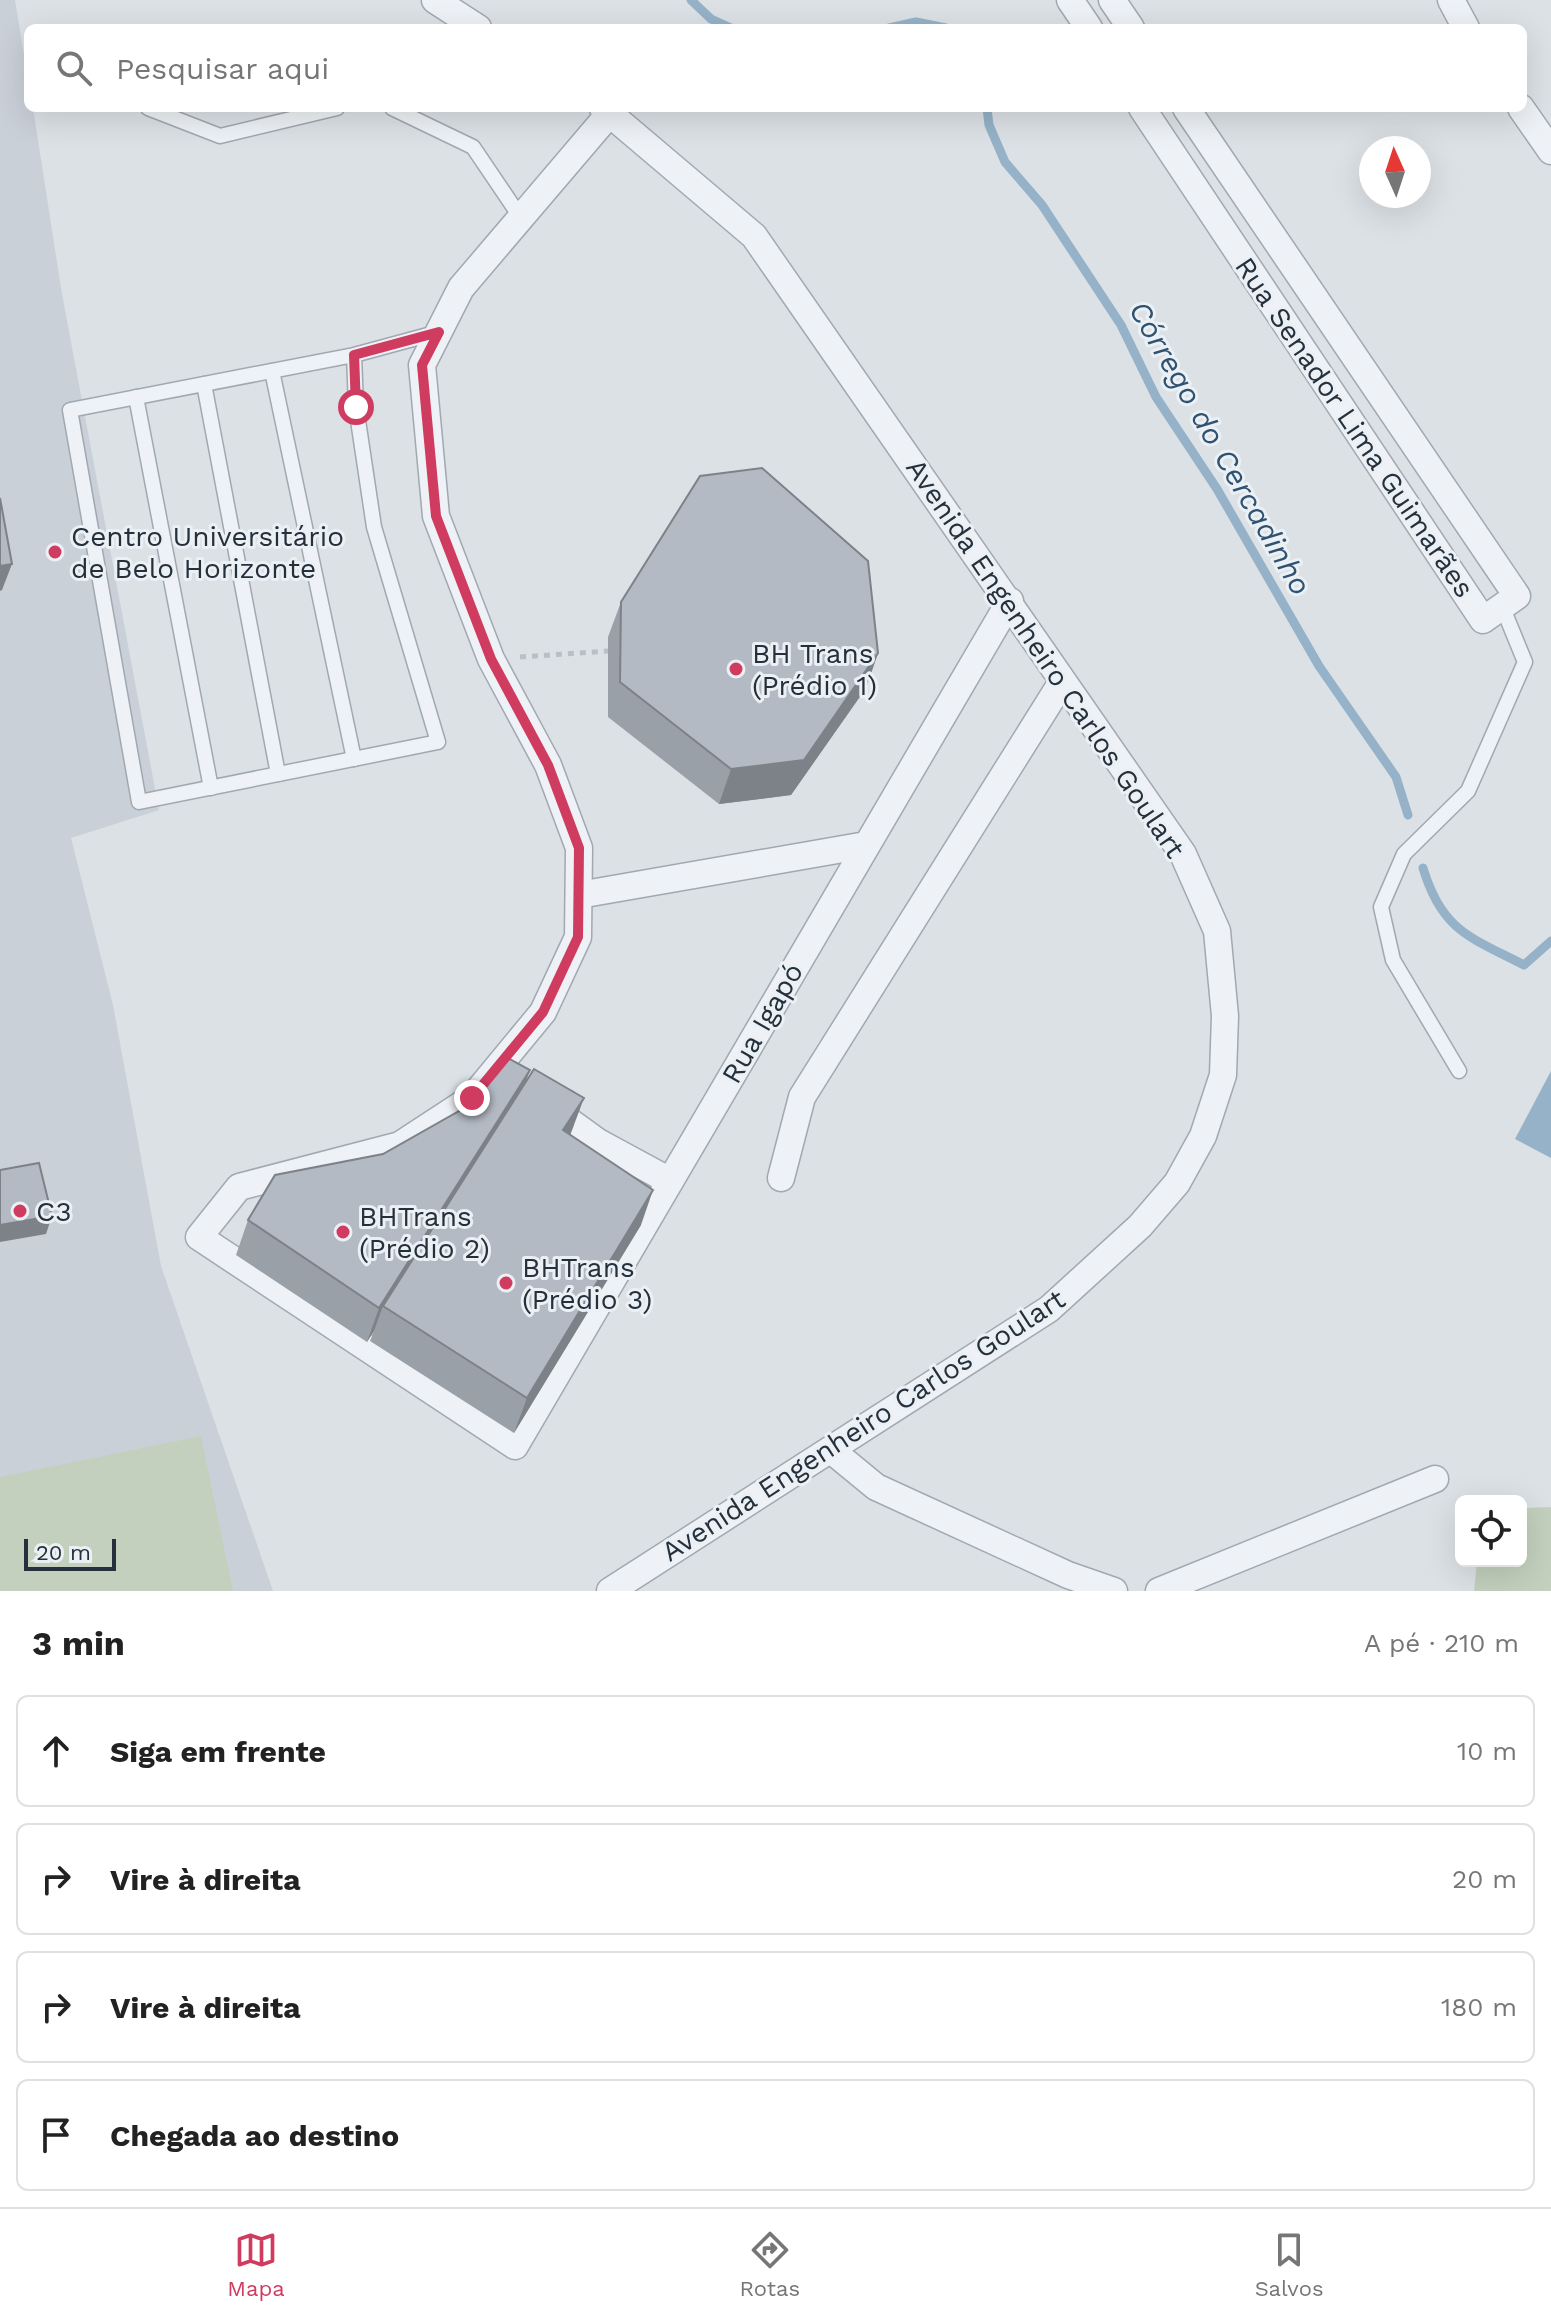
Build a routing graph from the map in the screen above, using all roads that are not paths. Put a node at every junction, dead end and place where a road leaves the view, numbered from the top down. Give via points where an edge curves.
1 (435, 0) edge
2 (1070, 0) edge
3 (1112, 0) edge
4 (1451, 0) edge
5 (472, 24) edge
6 (1086, 24) edge
7 (1128, 24) edge
8 (1464, 24) edge
9 (158, 112) edge
10 (320, 112) edge
11 (400, 112) edge
12 (604, 112) edge
13 (608, 112) edge
14 (1145, 112) edge
15 (1189, 112) edge
16 (1524, 112) edge
17 (1551, 151) edge
18 (521, 218) junction
19 (439, 332) junction
20 (354, 355) junction
21 (272, 371) junction
22 (204, 384) junction
23 (136, 397) junction
24 (1010, 601) junction
25 (1502, 606) junction
26 (1062, 682) junction
27 (354, 759) junction
28 (278, 774) junction
29 (211, 788) junction
30 (866, 845) junction
31 (579, 895) junction
32 (496, 1069) junction
33 (1459, 1071) dead end
34 (781, 1178) dead end
35 (670, 1181) junction
36 (831, 1450) junction
37 (1435, 1479) dead end
38 (610, 1591) edge
39 (1114, 1591) edge
40 (1159, 1591) edge

1 - 5 street
2 - 6 street
3 - 7 street
4 - 8 street
9 - 10 lane via 220,136
11 - 18 lane via 473,147
12 - 18 street
13 - 24 street, Avenida Engenheiro Carlos Goulart via 754,236
14 - 25 street, Rua Senador Lima Guimarães via 1483,620
15 - 25 street, Rua Senador Lima Guimarães via 1517,596
16 - 17 street
18 - 19 street via 461,288
19 - 20 lane
19 - 31 street via 422,365 436,516 491,659 548,765 579,848
20 - 21 lane
20 - 27 lane via 356,407 374,527 438,742
21 - 22 lane
21 - 27 lane
22 - 23 lane
22 - 28 lane
23 - 29 lane
23 - 29 lane via 70,410 139,802
24 - 26 street, Avenida Engenheiro Carlos Goulart
24 - 30 street, Rua Igapó
25 - 33 lane via 1525,662 1468,791 1404,854 1381,907 1393,960
26 - 34 street via 802,1097
26 - 36 street, Avenida Engenheiro Carlos Goulart via 1183,854 1217,931 1225,1016 1223,1075 1203,1136 1184,1171 1140,1226 1049,1309
27 - 28 lane
28 - 29 lane
30 - 31 street
30 - 35 street, Rua Igapó
31 - 32 street via 578,937 543,1012
32 - 35 street via 598,1142
32 - 35 street, Rua Igapó via 472,1098 400,1145 239,1187 199,1237 515,1446
36 - 38 street, Avenida Engenheiro Carlos Goulart
36 - 39 street via 876,1487
37 - 40 street

